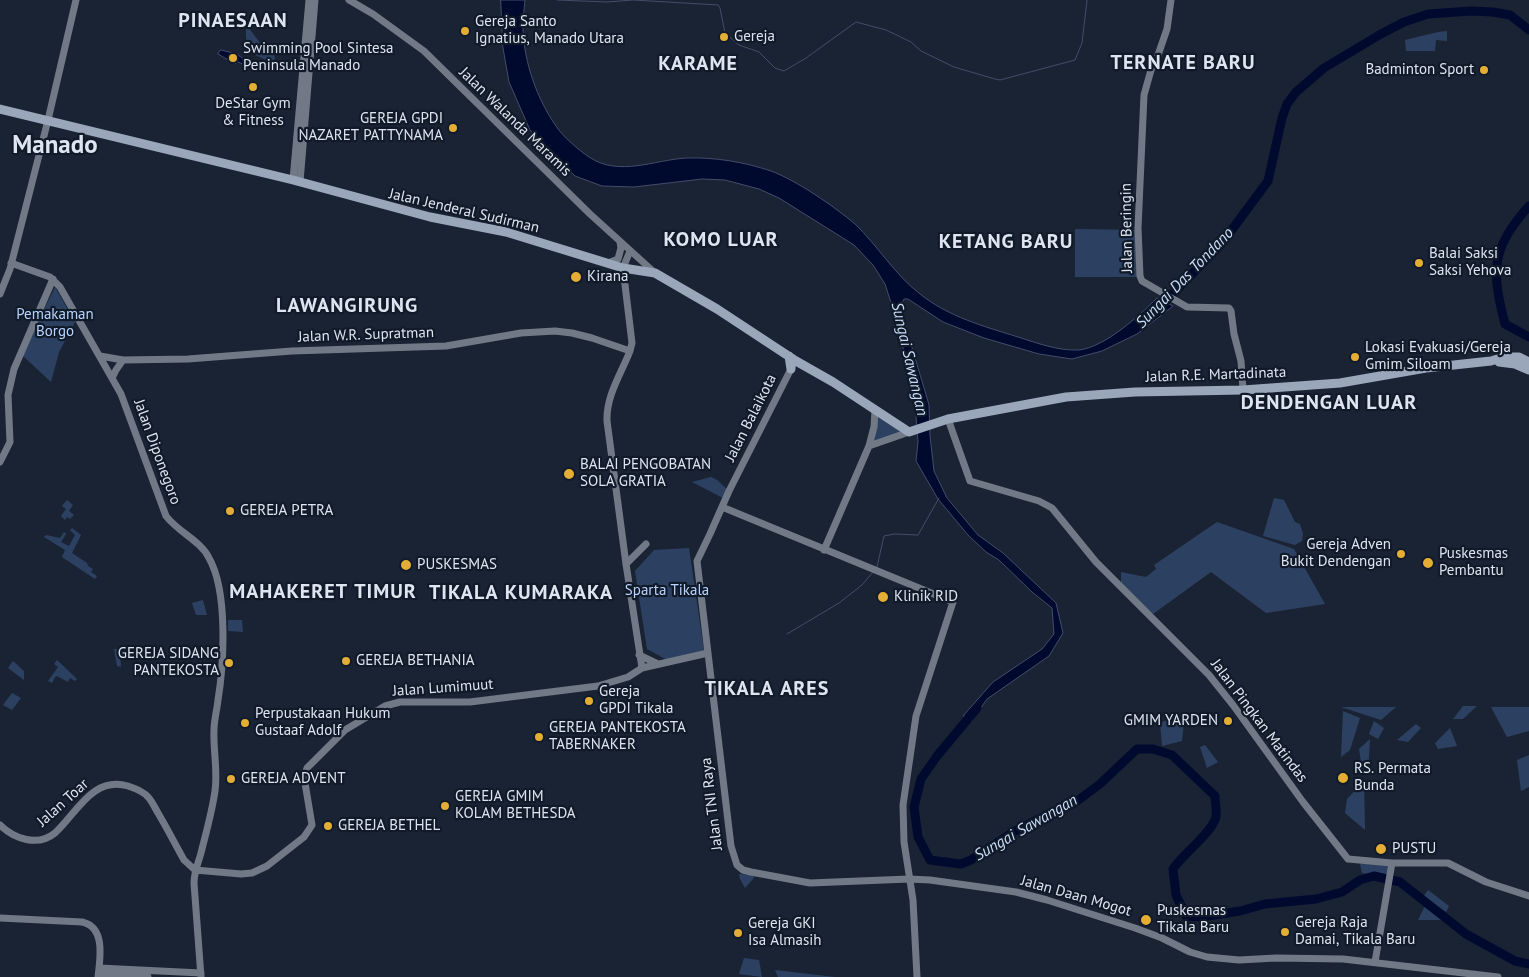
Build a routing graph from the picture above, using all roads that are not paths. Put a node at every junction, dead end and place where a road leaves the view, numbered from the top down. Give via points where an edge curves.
1 (76, 0) edge
2 (309, 0) edge
3 (315, 0) edge
4 (350, 0) edge
5 (1171, 0) edge
6 (0, 109) edge
7 (48, 120) junction
8 (296, 181) junction
9 (620, 242) junction
10 (630, 251) junction
11 (11, 263) junction
12 (608, 263) junction
13 (623, 268) junction
14 (655, 273) junction
15 (53, 279) junction
16 (0, 294) edge
17 (630, 351) junction
18 (100, 356) junction
19 (792, 358) junction
20 (124, 360) junction
21 (1491, 361) junction
22 (1529, 362) edge
23 (791, 370) joint
24 (1529, 370) edge
25 (112, 378) junction
26 (1243, 390) junction
27 (875, 410) junction
28 (945, 420) junction
29 (910, 431) junction
30 (869, 446) junction
31 (0, 462) edge
32 (722, 507) junction
33 (646, 544) dead end
34 (824, 550) junction
35 (626, 564) junction
36 (708, 653) junction
37 (639, 655) junction
38 (658, 664) junction
39 (642, 668) junction
40 (0, 825) edge
41 (1392, 863) junction
42 (194, 870) junction
43 (909, 878) junction
44 (1529, 896) edge
45 (0, 918) edge
46 (1375, 962) junction
47 (128, 973) edge
48 (99, 974) edge
49 (163, 974) edge
50 (201, 975) edge
51 (148, 977) edge
52 (917, 977) edge
53 (1498, 977) edge

1 - 7 street
2 - 8 street
3 - 8 street
4 - 9 street, Jalan Walanda Maramis via 424,51
5 - 26 street, Jalan Beringin via 1167,29 1144,95 1138,228 1140,276 1142,281 1187,307 1229,308 1240,357
6 - 7 highway, Jalan Jenderal Sudirman
7 - 8 highway, Jalan Jenderal Sudirman
7 - 11 street
8 - 12 highway, Jalan Jenderal Sudirman via 430,218 506,232
9 - 10 street, Jalan Walanda Maramis
9 - 12 street via 622,248 618,259
10 - 13 street
10 - 14 street, Jalan Walanda Maramis
11 - 15 street
11 - 16 street
12 - 13 highway, Jalan Jenderal Sudirman
13 - 14 highway, Jalan Jenderal Sudirman
13 - 17 street via 631,328
14 - 19 highway, Jalan Jenderal Sudirman
15 - 18 street, Jalan Diponegoro
15 - 31 street via 14,369 8,395 10,442
17 - 20 street, Jalan W.R. Supratman via 572,332 555,331 522,333 446,346 292,350
17 - 35 street via 606,410
18 - 20 street, Jalan W.R. Supratman
18 - 25 street, Jalan Diponegoro
19 - 23 highway
19 - 27 highway, Jalan Jenderal Sudirman
20 - 25 street
21 - 22 highway, Jalan R.E. Martadinata via 1514,357
21 - 24 highway, Jalan R.E. Martadinata via 1516,364
21 - 26 highway, Jalan R.E. Martadinata via 1426,368 1351,382
23 - 32 street, Jalan Balaikota
25 - 42 street, Jalan Diponegoro via 121,394 166,516 207,554 220,594 223,631 214,728 215,789 200,857
26 - 28 highway, Jalan R.E. Martadinata via 1089,394
27 - 29 highway, Jalan Jenderal Sudirman
27 - 30 street
28 - 29 highway
28 - 41 street, Jalan Pingkan Matindas via 970,480 1052,508 1096,562 1209,675 1348,859
29 - 30 street
30 - 34 street
32 - 34 street
32 - 36 street, Jalan Balaikota via 697,561
33 - 35 street
34 - 43 street via 953,602 922,695 910,751 903,805
35 - 37 street
36 - 38 street
36 - 43 street, Jalan TNI Raya via 731,846 739,868 810,883
37 - 38 street
37 - 39 street
38 - 39 street
39 - 42 street, Jalan Lumimuut via 628,677 598,686 470,702 400,702 385,706 345,730 304,772 312,825 304,837 252,873
40 - 42 street, Jalan Toar via 25,839 46,839 90,795 103,787 112,784 132,787 148,796 184,860
41 - 44 street, Jalan Pingkan Matindas via 1448,863 1486,882
41 - 46 street
42 - 50 street
43 - 46 street, Jalan Daan Mogot via 1016,892 1047,900 1135,928 1207,957
43 - 52 street
45 - 48 street via 90,925 98,935
46 - 53 street, Jalan Daan Mogot
47 - 48 street
47 - 49 street
47 - 51 street
49 - 50 street

